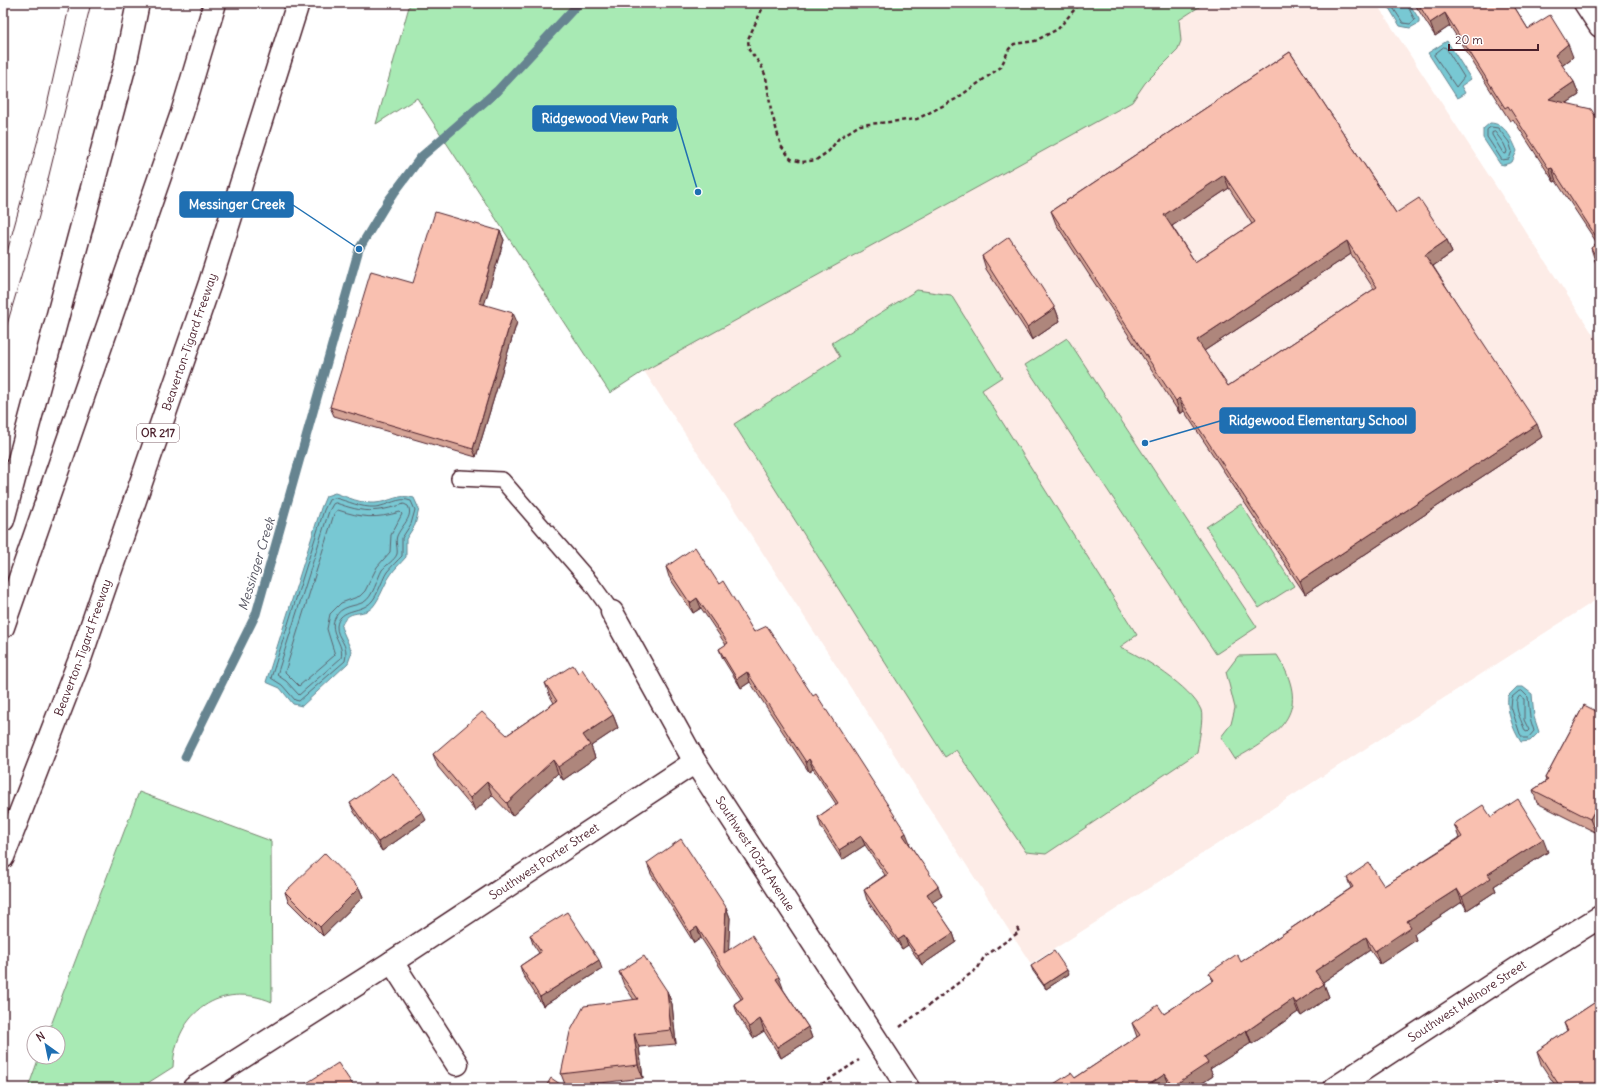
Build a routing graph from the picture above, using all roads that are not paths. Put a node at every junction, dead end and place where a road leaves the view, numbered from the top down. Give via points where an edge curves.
1 (138, 3) edge
2 (215, 3) edge
3 (298, 3) edge
4 (1585, 3) edge
5 (1600, 26) edge
6 (459, 478) dead end
7 (3, 520) edge
8 (612, 612) joint
9 (3, 627) edge
10 (696, 762) junction
11 (3, 857) edge
12 (1600, 917) edge
13 (392, 962) junction
14 (457, 1064) dead end
15 (194, 1088) edge
16 (908, 1088) edge
17 (1335, 1088) edge

1 - 7 main road via 126,61
2 - 9 main road via 182,113
3 - 11 main road, Beaverton-Tigard Freeway / OR 217 via 210,283 82,652
4 - 5 main road
6 - 8 lane via 502,480 591,583
8 - 10 main road, Southwest 103rd Avenue
10 - 13 main road, Southwest Porter Street
10 - 16 main road, Southwest 103rd Avenue
12 - 17 main road, Southwest Melnore Street
13 - 14 main road
13 - 15 main road, Southwest Porter Street

